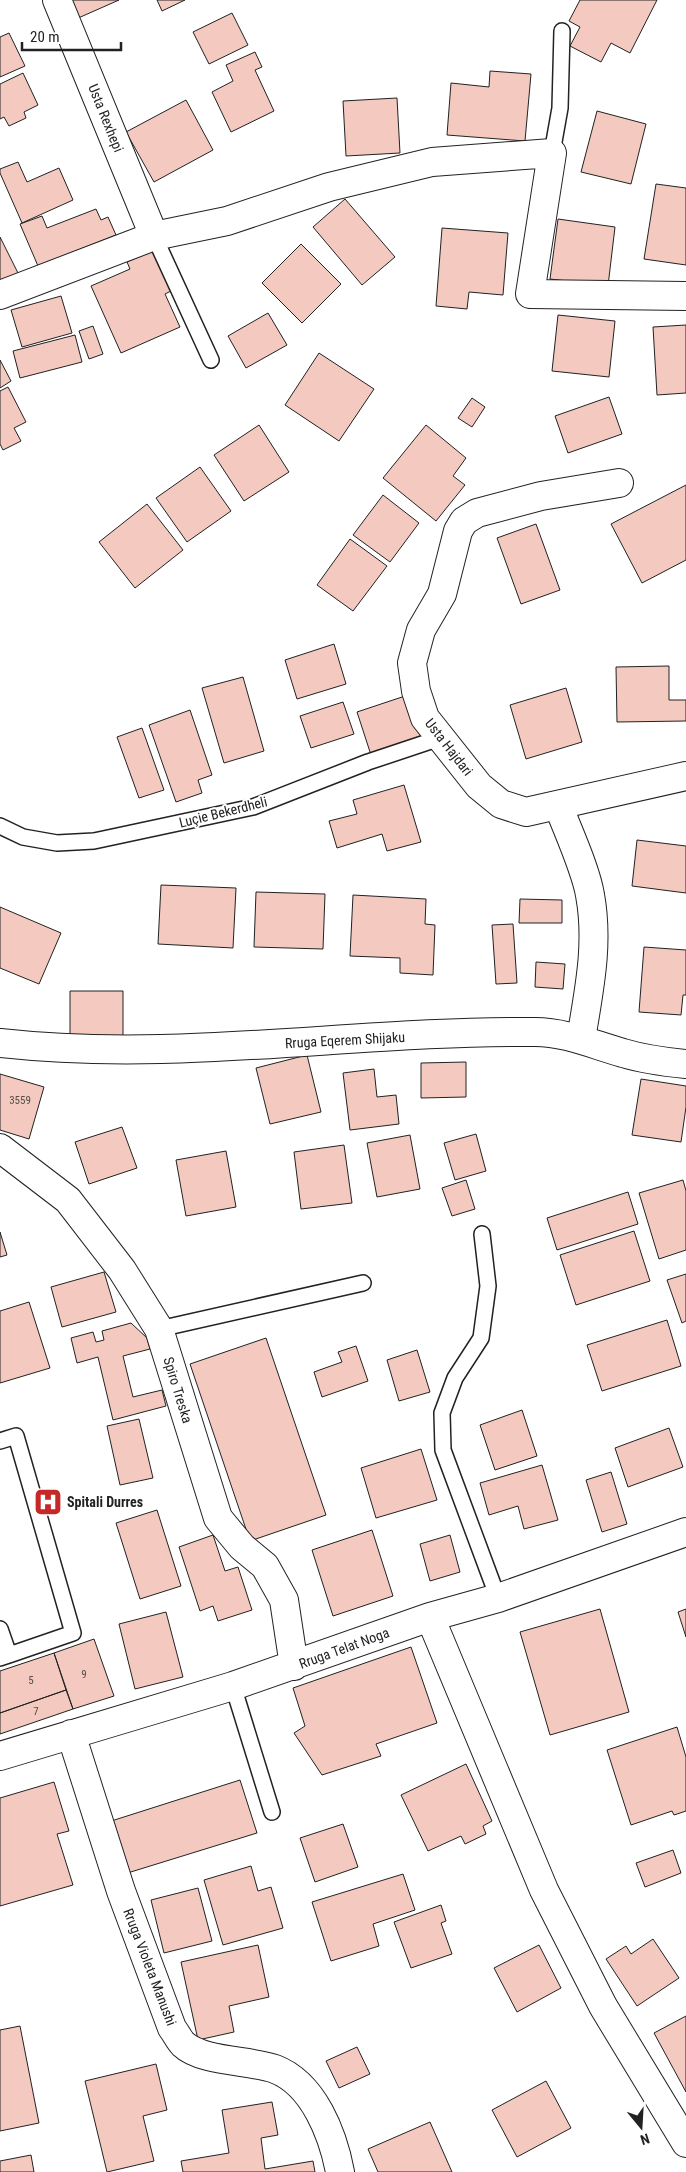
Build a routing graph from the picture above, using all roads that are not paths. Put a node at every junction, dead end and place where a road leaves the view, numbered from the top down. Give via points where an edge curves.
1 (57, 0) edge
2 (562, 31) dead end
3 (552, 153) junction
4 (154, 236) junction
5 (0, 295) edge
6 (686, 296) edge
7 (211, 360) dead end
8 (619, 483) dead end
9 (440, 738) junction
10 (686, 776) edge
11 (558, 805) junction
12 (0, 826) edge
13 (581, 1039) junction
14 (0, 1043) edge
15 (686, 1064) edge
16 (0, 1148) edge
17 (482, 1234) dead end
18 (363, 1282) dead end
19 (159, 1329) junction
20 (0, 1441) edge
21 (686, 1532) edge
22 (498, 1598) junction
23 (430, 1617) junction
24 (0, 1630) edge
25 (4, 1657) edge
26 (294, 1666) junction
27 (233, 1686) junction
28 (71, 1734) junction
29 (0, 1756) edge
30 (272, 1812) dead end
31 (686, 2143) edge
32 (340, 2172) edge

1 - 4 street, Usta Rexhepi
2 - 3 lane via 560,108
3 - 4 street via 432,162 329,187 227,221
3 - 6 street via 530,294
4 - 5 street
4 - 7 lane
8 - 9 street, Usta Hajdari via 541,496 477,513 464,521 458,531 442,594 421,630 412,663 416,691 425,718
9 - 11 street, Usta Hajdari via 479,786 501,804 526,812
9 - 12 lane, Luçie Bekerdheli via 253,807 94,841 57,844 22,837
10 - 11 street, Usta Hajdari
11 - 13 street via 590,893 594,928 594,959
13 - 14 street, Rruga Eqerem Shijaku via 537,1032 185,1049 59,1050
13 - 15 street, Rruga Eqerem Shijaku via 624,1054
16 - 19 street, Spiro Treska via 68,1200 122,1270
17 - 22 lane via 488,1286 481,1338 454,1378 442,1413 443,1450
18 - 19 lane
19 - 26 street, Spiro Treska via 218,1518 242,1547 265,1566 284,1600
20 - 25 lane via 16,1436 73,1634
21 - 22 street, Rruga Telat Noga
22 - 23 street, Rruga Telat Noga
23 - 26 street, Rruga Telat Noga
23 - 31 street via 544,1890 603,2006
24 - 25 lane
26 - 27 street, Rruga Telat Noga
27 - 28 street, Rruga Telat Noga
27 - 30 lane
28 - 29 street, Rruga Telat Noga
28 - 32 street, Rruga Violeta Manushi via 121,1891 172,2028 183,2044 198,2052 276,2070 297,2084 314,2104 331,2133

